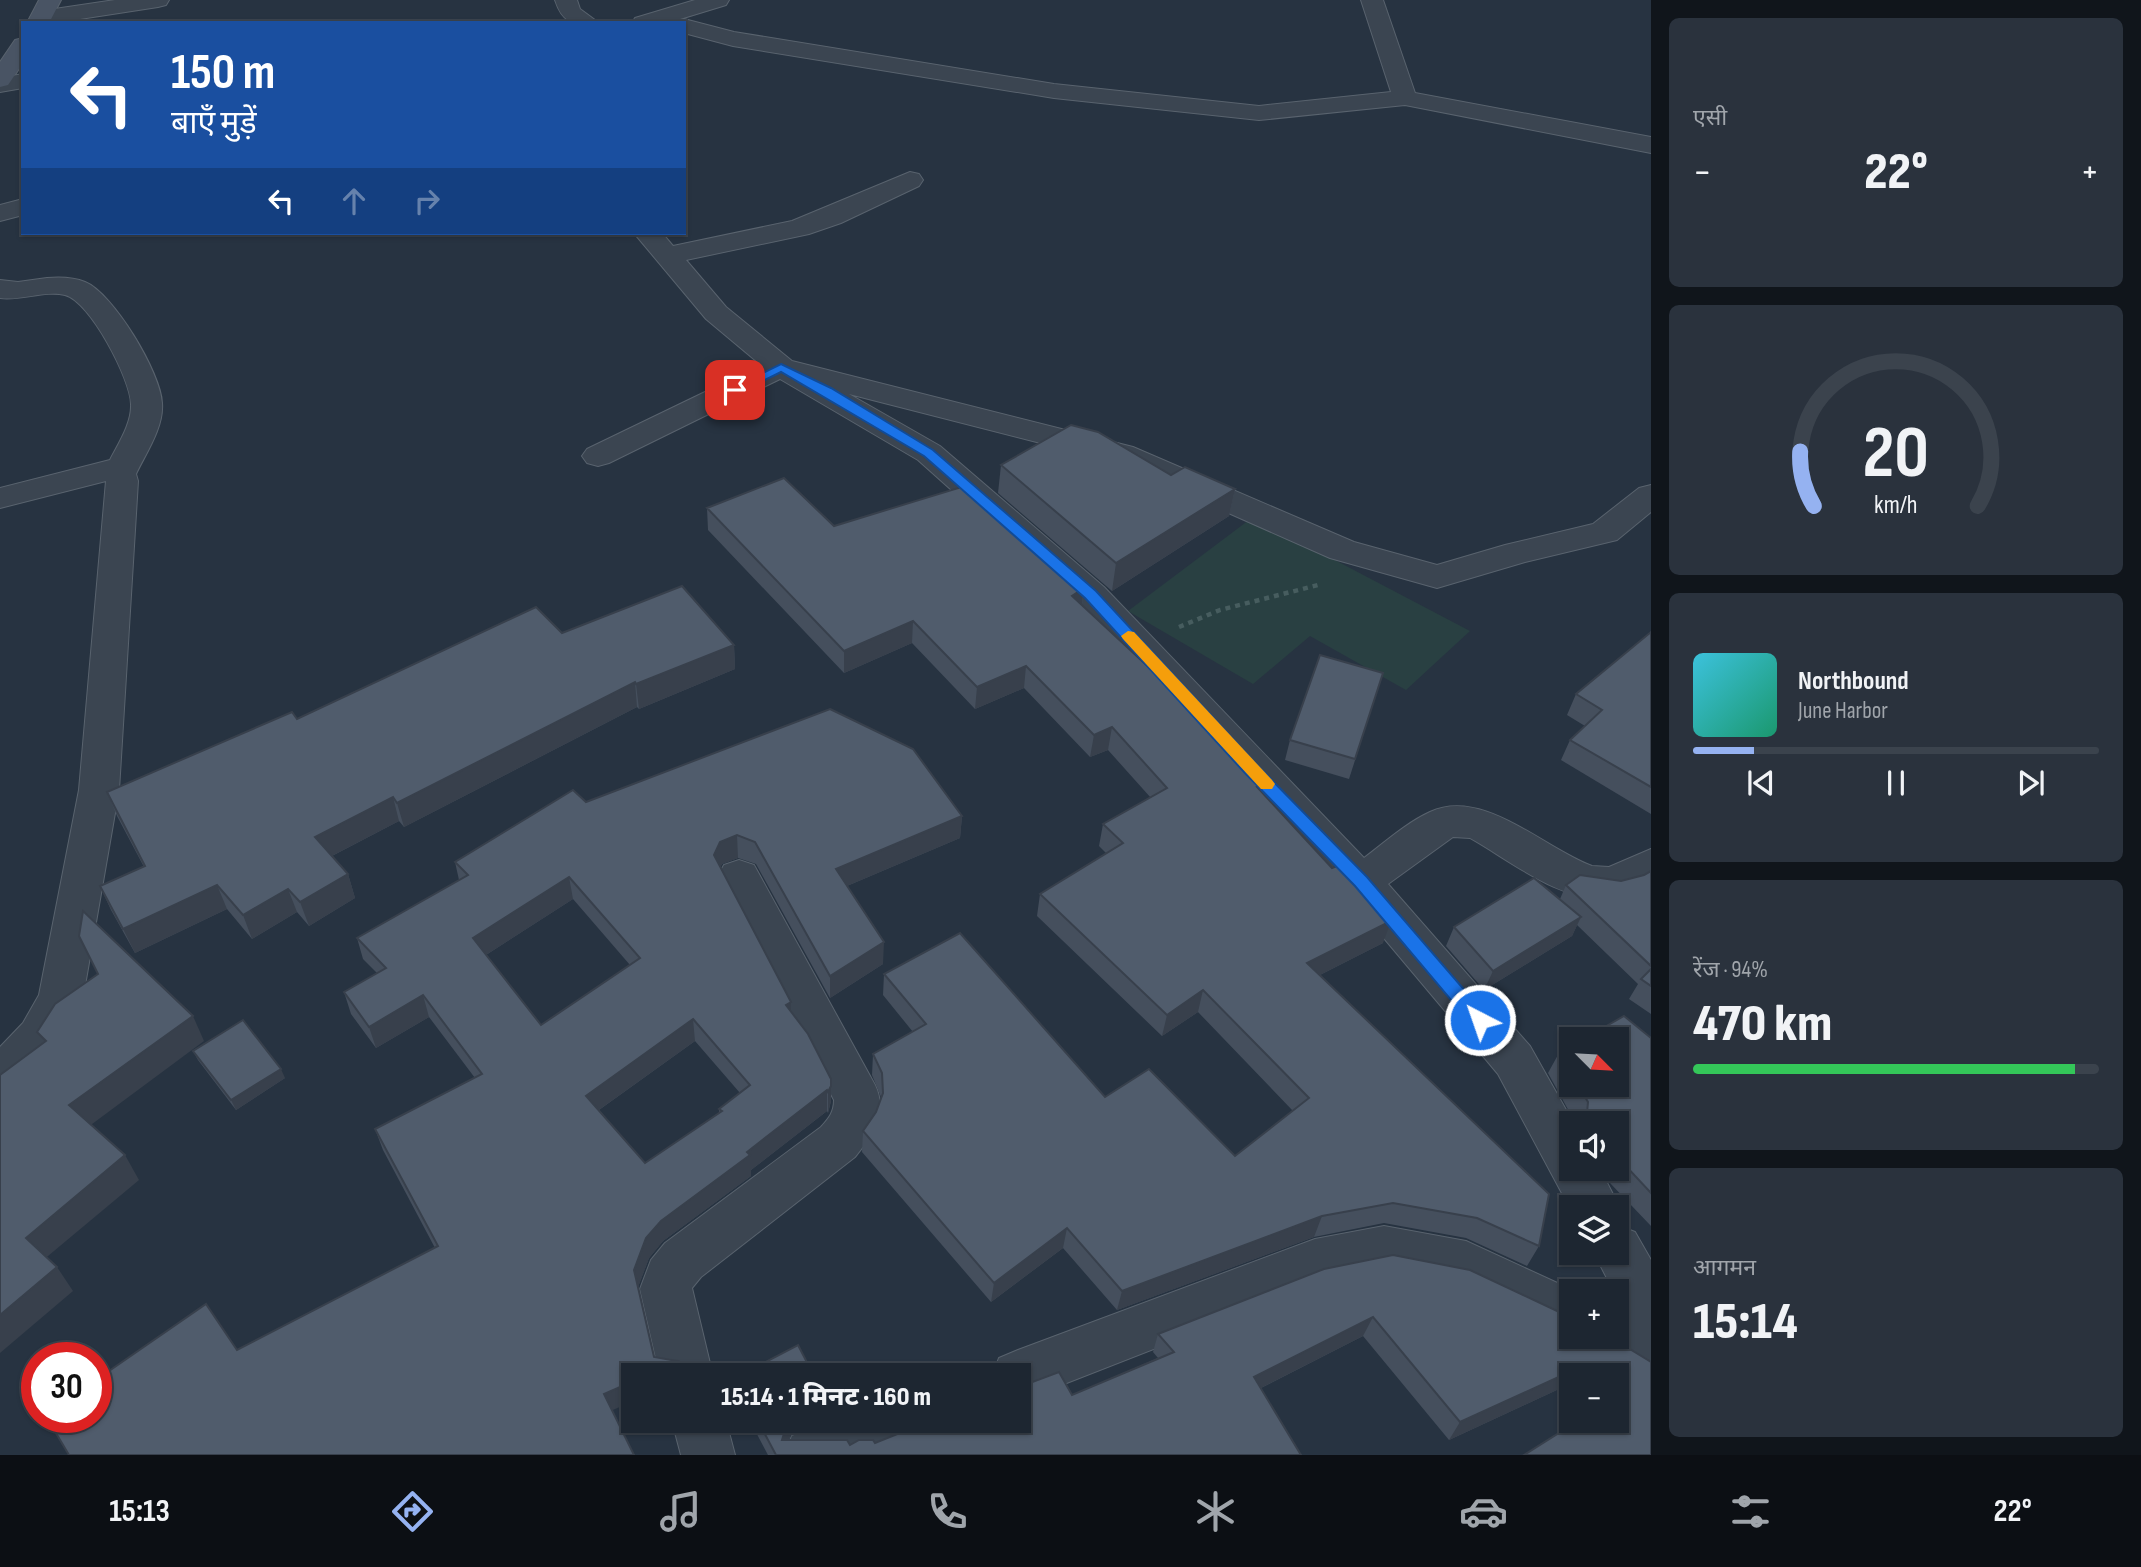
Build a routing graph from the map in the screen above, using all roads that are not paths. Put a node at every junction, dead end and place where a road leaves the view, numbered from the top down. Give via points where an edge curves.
1 (158, 0) edge
2 (566, 0) edge
3 (718, 0) edge
4 (1372, 0) edge
5 (43, 14) edge
6 (585, 21) edge
7 (659, 21) edge
8 (686, 27) edge
9 (21, 48) edge
10 (21, 81) edge
11 (0, 83) edge
12 (1405, 98) junction
13 (1651, 145) edge
14 (910, 180) dead end
15 (21, 208) edge
16 (0, 214) edge
17 (657, 245) edge
18 (0, 289) edge
19 (781, 367) junction
20 (598, 456) dead end
21 (120, 474) junction
22 (1651, 495) edge
23 (0, 498) edge
24 (1651, 864) edge
25 (739, 876) dead end
26 (1361, 881) junction
27 (0, 1078) edge
28 (1559, 1142) edge
29 (1626, 1265) edge
30 (1559, 1308) edge
31 (1651, 1310) edge
32 (1629, 1342) edge
33 (1651, 1352) edge
34 (684, 1363) edge
35 (1031, 1371) edge
36 (702, 1433) edge
37 (867, 1433) edge
38 (708, 1455) edge
39 (811, 1455) edge

1 - 5 street
2 - 6 street via 570,12
3 - 7 street
4 - 12 street
8 - 12 street via 733,39 1054,91 1259,113
9 - 11 main road
10 - 11 street
12 - 13 street
14 - 17 street via 799,228
15 - 16 street
17 - 19 street via 716,313
18 - 21 street via 75,288 89,297 116,334 147,391 148,407
19 - 20 street
19 - 22 street via 1122,454 1342,550 1437,577 1605,532
19 - 26 street via 929,453 1091,594
21 - 23 street via 107,469 93,471
21 - 27 street via 99,790 61,997 39,1037
24 - 26 street via 1613,883 1589,882 1479,824 1461,821 1443,823
25 - 34 street via 858,1099 858,1113 838,1142 683,1260 669,1277 668,1302
26 - 28 street via 1514,1060
29 - 31 street
30 - 35 street via 1466,1265 1384,1249 1315,1263
32 - 33 street
36 - 38 street
37 - 39 street

